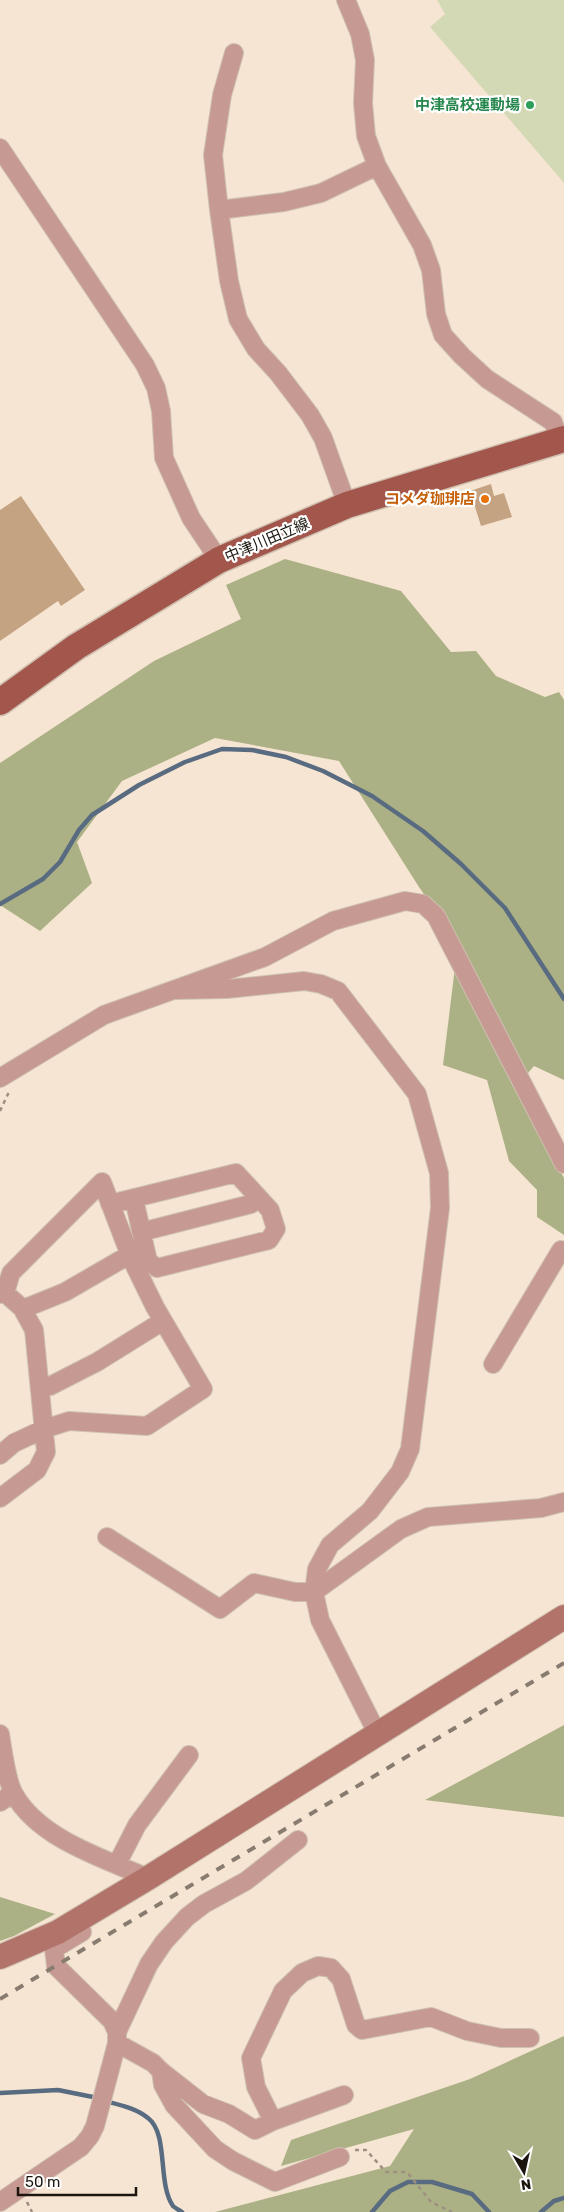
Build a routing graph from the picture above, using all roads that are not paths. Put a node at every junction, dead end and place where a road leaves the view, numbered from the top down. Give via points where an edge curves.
1 (346, 0) edge
2 (234, 53) dead end
3 (0, 148) edge
4 (378, 166) junction
5 (219, 210) junction
6 (562, 440) edge
7 (348, 505) junction
8 (219, 560) junction
9 (0, 702) edge
10 (176, 990) junction
11 (0, 1078) edge
12 (564, 1164) edge
13 (258, 1197) junction
14 (134, 1198) junction
15 (110, 1204) junction
16 (141, 1232) junction
17 (564, 1252) edge
18 (129, 1255) junction
19 (2, 1293) edge
20 (23, 1309) junction
21 (163, 1321) junction
22 (493, 1364) dead end
23 (40, 1387) junction
24 (44, 1429) junction
25 (0, 1455) edge
26 (0, 1498) edge
27 (564, 1502) edge
28 (107, 1538) dead end
29 (314, 1592) junction
30 (564, 1618) edge
31 (0, 1734) edge
32 (378, 1735) junction
33 (189, 1755) dead end
34 (6, 1798) edge
35 (298, 1840) dead end
36 (117, 1864) junction
37 (148, 1878) junction
38 (77, 1921) junction
39 (0, 1957) edge
40 (117, 2038) junction
41 (530, 2038) dead end
42 (161, 2071) junction
43 (344, 2095) dead end
44 (273, 2121) junction
45 (340, 2157) road end
46 (0, 2202) edge

1 - 4 street via 360,34 365,60 366,136
2 - 5 street via 222,94 213,155
3 - 8 street via 145,365 156,388 161,411 164,458 191,518
4 - 5 street via 322,193 284,202
4 - 6 street via 422,245 431,270 436,314 443,335 487,379 553,422
5 - 7 street via 228,281 238,319 256,349 310,414 323,438
6 - 7 main road, 中津川田立線
7 - 8 main road, 中津川田立線
8 - 9 main road, 中津川田立線 via 76,647
10 - 11 street via 104,1015
10 - 12 street via 265,957 334,921 405,901 423,904 436,916
10 - 29 street via 227,989 304,981 338,991 417,1094 439,1173 440,1208 410,1449 400,1472 370,1511 330,1545 318,1569
13 - 14 street via 236,1173
13 - 16 street via 251,1204
13 - 16 street via 270,1210 276,1229 269,1240 157,1268 148,1262
14 - 15 street
14 - 16 street
15 - 18 street
15 - 19 street via 102,1182 11,1273
17 - 22 street via 561,1250
18 - 20 street via 65,1292
18 - 21 street
19 - 20 street
20 - 23 street via 34,1330
21 - 23 street via 97,1362 50,1386
21 - 24 street via 203,1389 147,1426 69,1421
23 - 24 street
24 - 25 street via 14,1443
24 - 26 street via 46,1452 37,1470
27 - 29 street via 541,1508 428,1518 401,1529
28 - 29 street via 220,1609 254,1583 295,1592
29 - 32 street via 320,1620
30 - 32 street
31 - 34 street
32 - 37 street
33 - 36 street via 137,1825
34 - 36 street via 61,1839
35 - 40 street via 246,1881 204,1904 164,1942 148,1964
36 - 37 street
37 - 38 street
38 - 39 street
38 - 40 street via 82,1932 54,1949 56,1966 112,2021
40 - 42 street
40 - 46 street via 90,2136 81,2147
41 - 44 street via 501,2038 468,2031 431,2017 362,2030 356,2025 341,1979 331,1968 318,1966 302,1973 283,1991 251,2058 256,2087
42 - 44 street via 203,2104 229,2114 255,2130
42 - 45 street via 163,2084 174,2105 215,2149 275,2182
43 - 44 street

